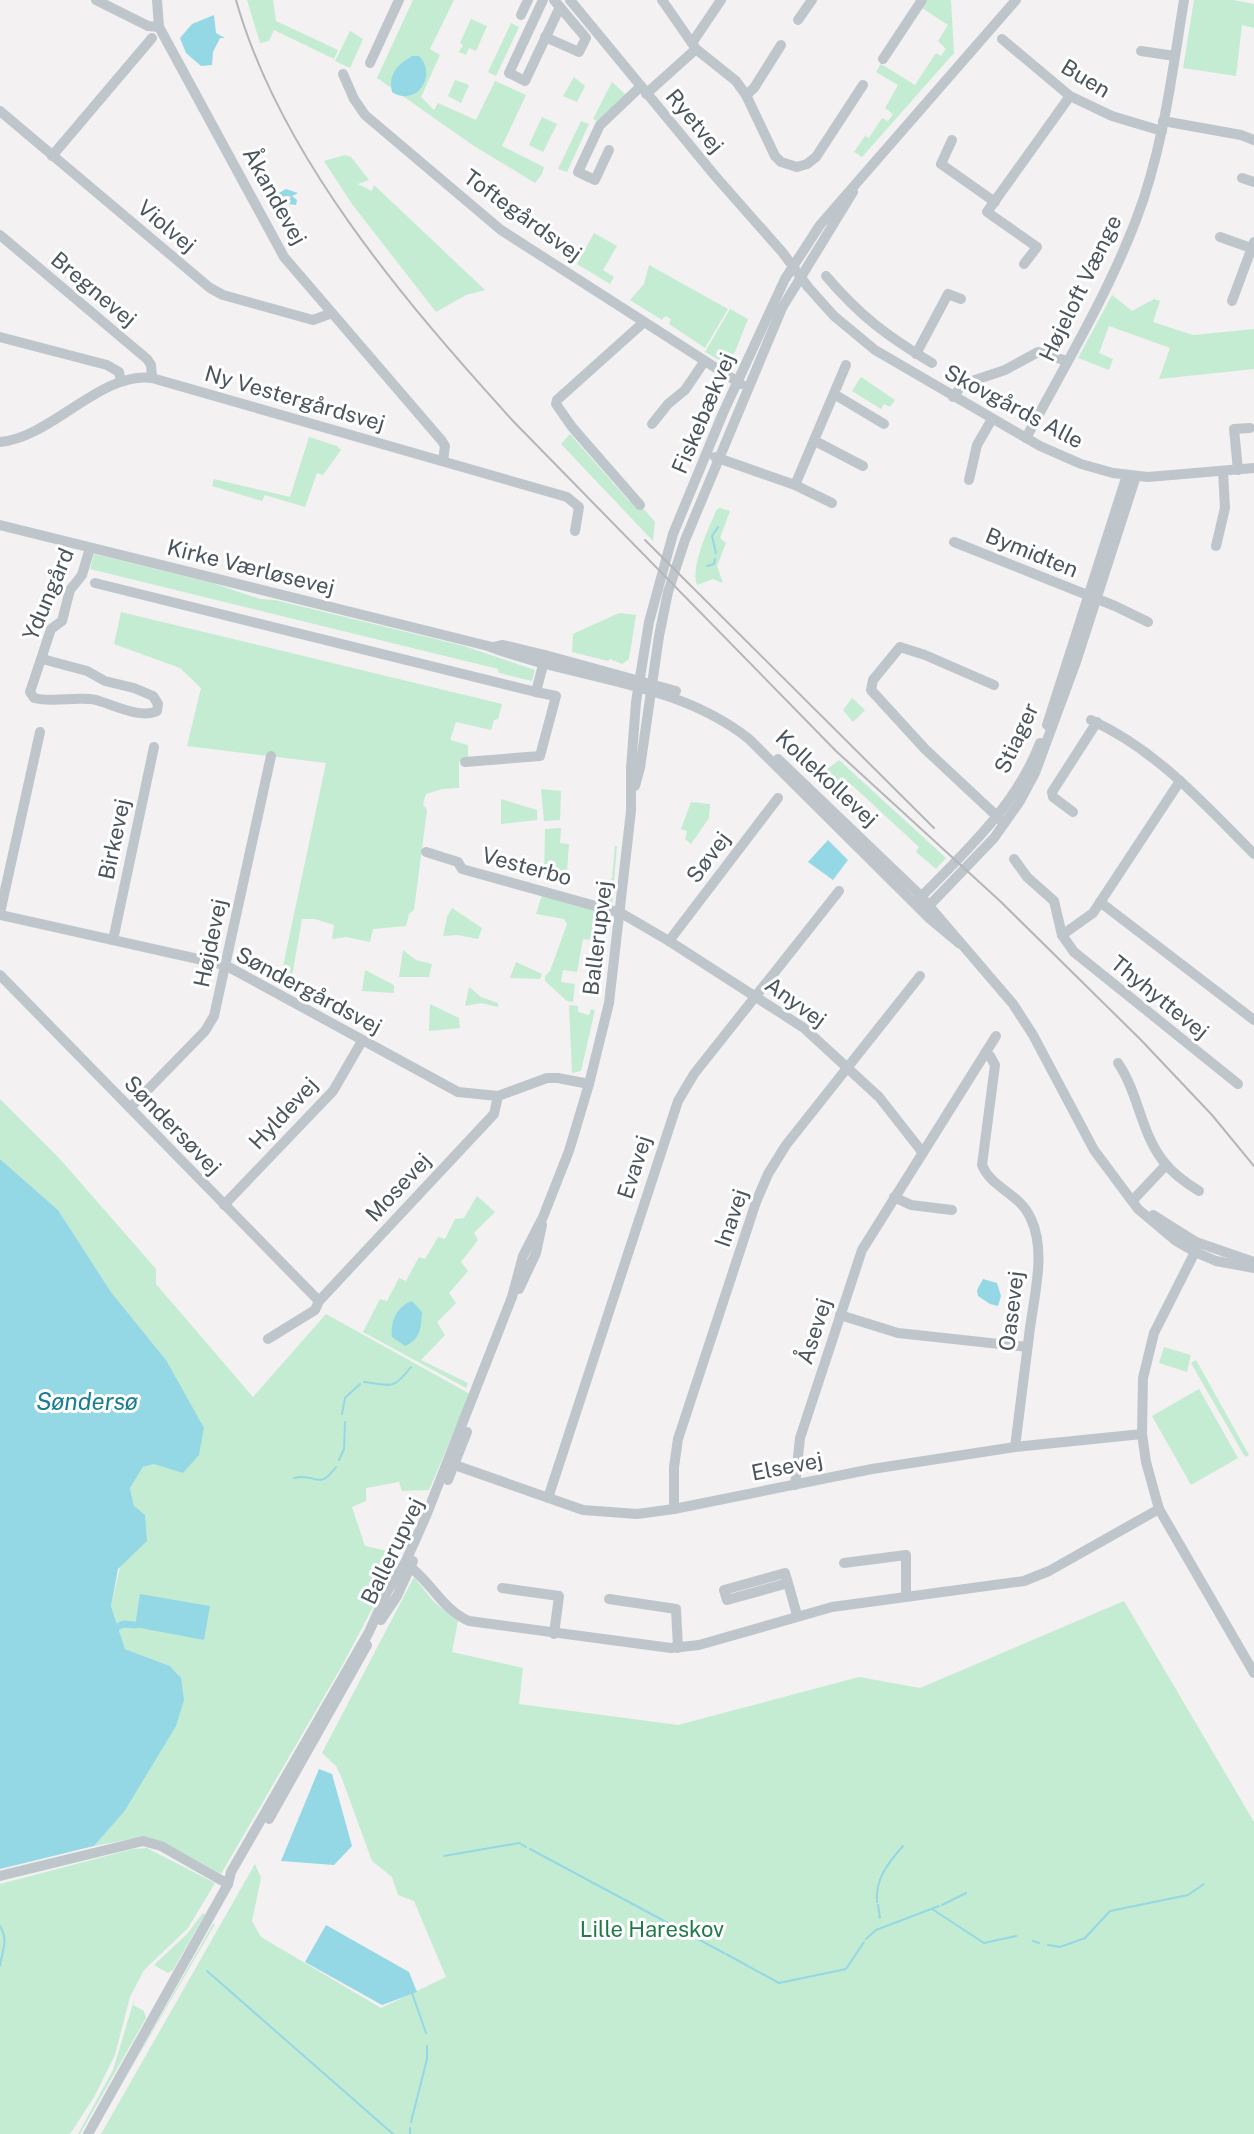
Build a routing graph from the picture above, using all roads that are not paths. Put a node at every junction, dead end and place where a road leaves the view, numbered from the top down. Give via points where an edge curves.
1 (96, 0) edge
2 (157, 0) edge
3 (399, 0) edge
4 (528, 0) edge
5 (543, 0) edge
6 (570, 0) edge
7 (662, 0) edge
8 (721, 0) edge
9 (812, 0) edge
10 (922, 0) edge
11 (1016, 0) edge
12 (1184, 0) edge
13 (557, 3) edge
14 (521, 15) dead end
15 (798, 20) dead end
16 (159, 27) junction
17 (545, 37) junction
18 (152, 38) dead end
19 (1002, 39) dead end
20 (781, 45) dead end
21 (694, 46) junction
22 (1141, 51) dead end
23 (1175, 56) junction
24 (883, 59) dead end
25 (370, 63) dead end
26 (343, 74) dead end
27 (863, 85) dead end
28 (643, 90) junction
29 (746, 95) junction
30 (1070, 96) junction
31 (0, 111) edge
32 (1162, 126) junction
33 (952, 140) dead end
34 (1254, 140) edge
35 (609, 150) dead end
36 (52, 156) junction
37 (1242, 178) dead end
38 (861, 179) junction
39 (1254, 182) edge
40 (995, 202) junction
41 (0, 235) edge
42 (1220, 237) dead end
43 (1253, 247) edge
44 (1024, 264) dead end
45 (792, 266) junction
46 (826, 276) dead end
47 (799, 277) junction
48 (961, 299) dead end
49 (1232, 301) dead end
50 (332, 313) junction
51 (644, 322) junction
52 (886, 336) junction
53 (0, 337) edge
54 (875, 350) junction
55 (916, 354) junction
56 (1067, 361) junction
57 (704, 362) junction
58 (932, 363) dead end
59 (846, 365) dead end
60 (152, 378) junction
61 (121, 381) junction
62 (737, 382) junction
63 (748, 387) junction
64 (834, 394) junction
65 (953, 397) junction
66 (992, 419) junction
67 (652, 424) dead end
68 (884, 424) dead end
69 (1250, 428) dead end
70 (1026, 438) junction
71 (815, 441) junction
72 (0, 442) edge
73 (707, 454) junction
74 (718, 458) junction
75 (443, 461) junction
76 (863, 466) dead end
77 (1254, 468) edge
78 (1238, 470) junction
79 (1223, 471) junction
80 (1132, 476) junction
81 (969, 480) dead end
82 (795, 485) junction
83 (832, 503) dead end
84 (640, 505) dead end
85 (0, 525) edge
86 (575, 531) dead end
87 (954, 542) dead end
88 (1216, 546) dead end
89 (90, 548) junction
90 (95, 583) dead end
91 (1091, 597) junction
92 (1148, 622) dead end
93 (43, 657) junction
94 (544, 660) junction
95 (638, 684) junction
96 (994, 685) dead end
97 (652, 687) junction
98 (536, 692) junction
99 (40, 732) dead end
100 (154, 747) dead end
101 (271, 756) dead end
102 (465, 762) dead end
103 (1180, 781) junction
104 (633, 796) junction
105 (778, 798) dead end
106 (1073, 812) dead end
107 (1001, 820) junction
108 (426, 852) dead end
109 (1254, 854) edge
110 (1014, 859) dead end
111 (839, 891) dead end
112 (1100, 902) junction
113 (922, 905) junction
114 (621, 913) junction
115 (0, 914) edge
116 (1062, 935) junction
117 (113, 940) junction
118 (669, 941) junction
119 (225, 965) junction
120 (0, 975) edge
121 (915, 978) dead end
122 (755, 996) junction
123 (1254, 1020) edge
124 (996, 1036) dead end
125 (362, 1041) junction
126 (985, 1053) junction
127 (1118, 1063) dead end
128 (847, 1068) junction
129 (589, 1084) junction
130 (1238, 1084) dead end
131 (498, 1096) junction
132 (130, 1108) junction
133 (923, 1153) junction
134 (1166, 1165) junction
135 (1199, 1191) dead end
136 (894, 1197) junction
137 (1133, 1200) junction
138 (224, 1205) junction
139 (952, 1210) dead end
140 (1193, 1247) junction
141 (1254, 1262) edge
142 (1254, 1268) edge
143 (319, 1301) junction
144 (840, 1315) junction
145 (268, 1339) dead end
146 (1027, 1347) junction
147 (1142, 1434) junction
148 (1015, 1447) junction
149 (451, 1463) junction
150 (795, 1485) junction
151 (548, 1498) junction
152 (674, 1509) junction
153 (1159, 1509) junction
154 (844, 1563) dead end
155 (408, 1564) junction
156 (788, 1583) junction
157 (502, 1588) dead end
158 (906, 1597) junction
159 (609, 1599) dead end
160 (797, 1615) junction
161 (554, 1634) junction
162 (678, 1648) junction
163 (1254, 1673) edge
164 (0, 1876) edge
165 (230, 1882) junction
166 (88, 2134) edge

1 - 16 street
2 - 16 street
3 - 25 street
4 - 14 street
5 - 17 street via 509,73 525,81
6 - 28 street, Ryetvej
7 - 21 street
8 - 21 street
9 - 15 street
10 - 24 street
11 - 38 street, Fiskebækvej
12 - 23 street, Højeloft Vænge
13 - 17 street
13 - 17 street via 586,38 579,52
16 - 50 street, Åkandevej via 284,257
18 - 36 street
19 - 30 street, Buen
20 - 29 street
21 - 28 street
21 - 29 street
22 - 23 street
23 - 32 street, Højeloft Vænge
26 - 51 street, Toftegårdsvej via 365,115 490,221
27 - 29 street via 816,157 797,167 775,156
28 - 35 street via 605,117 578,172 595,180
28 - 45 street, Ryetvej
30 - 32 street, Buen via 1112,116
30 - 40 street
31 - 36 street, Violvej
32 - 34 street, Buen
32 - 56 street, Højeloft Vænge via 1136,220
33 - 40 street via 941,164
36 - 50 street, Violvej via 210,288 313,320
37 - 39 street
38 - 45 street, Fiskebækvej
38 - 47 street, Fiskebækvej
40 - 44 street via 987,212 1037,247
41 - 60 street, Bregnevej via 147,359
42 - 43 street
43 - 49 street
45 - 47 street, Skovgårds Alle
45 - 62 street, Fiskebækvej
46 - 52 street, Skovgårds Alle
47 - 54 street, Skovgårds Alle
47 - 63 street, Fiskebækvej
48 - 55 street via 948,294
50 - 75 street, Åkandevej via 442,441
51 - 57 street, Toftegårdsvej
51 - 84 street via 556,404
52 - 54 street
52 - 55 street, Skovgårds Alle
53 - 61 street via 107,365 119,372
54 - 65 street, Skovgårds Alle
55 - 58 street, Skovgårds Alle
56 - 65 street via 1038,352 963,384
56 - 70 street, Højeloft Vænge
57 - 62 street, Toftegårdsvej
57 - 67 street
59 - 64 street
60 - 61 street, Ny Vestergårdsvej
60 - 75 street, Ny Vestergårdsvej
61 - 72 street, Ny Vestergårdsvej via 21,438
62 - 63 street, Toftegårdsvej
62 - 73 street, Fiskebækvej
63 - 74 street, Fiskebækvej
64 - 68 street
64 - 71 street
65 - 66 street, Skovgårds Alle
66 - 70 street, Skovgårds Alle
66 - 81 street via 977,445
69 - 78 street via 1234,429
70 - 80 street, Skovgårds Alle via 1081,464
71 - 76 street
71 - 82 street
73 - 74 street
73 - 95 street, Fiskebækvej via 663,565
74 - 82 street
74 - 97 street, Fiskebækvej via 668,592
75 - 86 street, Ny Vestergårdsvej via 567,497 576,502 579,514
77 - 78 street, Skovgårds Alle
78 - 79 street, Skovgårds Alle
79 - 80 street, Skovgårds Alle
79 - 88 street via 1225,508
80 - 91 street, Stiager
80 - 91 street, Stiager via 1099,558
82 - 83 street
85 - 89 street, Kirke Værløsevej
87 - 91 street, Bymidten
89 - 93 street, Ydungård
89 - 94 street, Kirke Værløsevej
90 - 98 street
91 - 92 street
91 - 107 street, Stiager via 1037,750
91 - 107 street, Stiager via 1083,640 1035,773
93 - 93 street, Ydungård via 30,692 34,698 92,699 141,713 157,711 153,696
94 - 95 street, Kirke Værløsevej
94 - 98 street
95 - 97 street, Kollekollevej
95 - 104 street, Ballerupvej
96 - 107 street via 900,647 871,690
97 - 104 street, Ballerupvej
97 - 113 street, Kollekollevej via 743,734
98 - 102 street via 556,696 540,756
99 - 115 street
100 - 117 street, Birkevej
101 - 119 street, Højdevej
103 - 106 street via 1143,749 1094,721 1052,792
103 - 109 street
103 - 112 street
104 - 114 street, Ballerupvej
105 - 118 street, Søvej
107 - 113 street, Stiager via 984,850
108 - 114 street, Vesterbo via 458,862 462,869
110 - 116 street via 1054,901
111 - 122 street, Evavej
112 - 116 street
112 - 123 street
113 - 137 street, Kollekollevej via 953,932 1022,1016 1094,1150
114 - 118 street, Anyvej
114 - 129 street, Ballerupvej via 607,1013
115 - 117 street, Søndergårdsvej
116 - 130 street, Thyhyttevej via 1074,952
117 - 119 street, Søndergårdsvej
118 - 122 street, Anyvej
119 - 125 street, Søndergårdsvej
119 - 132 street, Højdevej via 206,1030
120 - 132 street, Søndersøvej
121 - 128 street, Inavej
122 - 128 street, Anyvej via 804,1028
122 - 151 street, Evavej via 678,1101
124 - 126 street, Åsevej
125 - 131 street, Søndergårdsvej via 458,1092
125 - 138 street, Hyldevej via 333,1091
126 - 133 street, Åsevej
126 - 146 street, Oasevej via 995,1065 982,1165 986,1175 1021,1203 1038,1239
127 - 134 street
128 - 133 street, Anyvej via 879,1097
128 - 152 street, Inavej via 786,1145 756,1202 678,1439
129 - 131 street, Søndergårdsvej via 547,1078
129 - 149 street, Ballerupvej via 569,1151 523,1256
131 - 143 street, Mosevej via 494,1114
132 - 138 street, Søndersøvej
133 - 136 street, Åsevej
134 - 135 street
134 - 137 street
136 - 139 street via 911,1205
136 - 144 street, Åsevej via 862,1250
137 - 140 street, Kollekollevej via 1155,1225
138 - 143 street, Søndersøvej
140 - 141 street, Kollekollevej
140 - 142 street, Kollekollevej via 1216,1261
140 - 147 street via 1167,1295 1147,1357
143 - 145 street, Mosevej via 315,1310
144 - 146 street via 898,1333
144 - 150 street, Åsevej via 800,1438
146 - 148 street, Oasevej
147 - 148 street, Elsevej
147 - 153 street
148 - 150 street, Elsevej
149 - 151 street, Elsevej
149 - 155 street, Ballerupvej
150 - 152 street, Elsevej
151 - 152 street, Elsevej via 602,1513
153 - 158 street via 1024,1581
153 - 163 street
154 - 158 street via 906,1555
155 - 161 street via 461,1617
155 - 165 street, Ballerupvej via 397,1596
156 - 156 street via 727,1600 724,1590 785,1573
156 - 160 street
157 - 161 street via 559,1596
158 - 160 street
159 - 162 street via 676,1609
160 - 162 street
161 - 162 street
164 - 165 street via 143,1841
165 - 166 street, Ballerupvej

